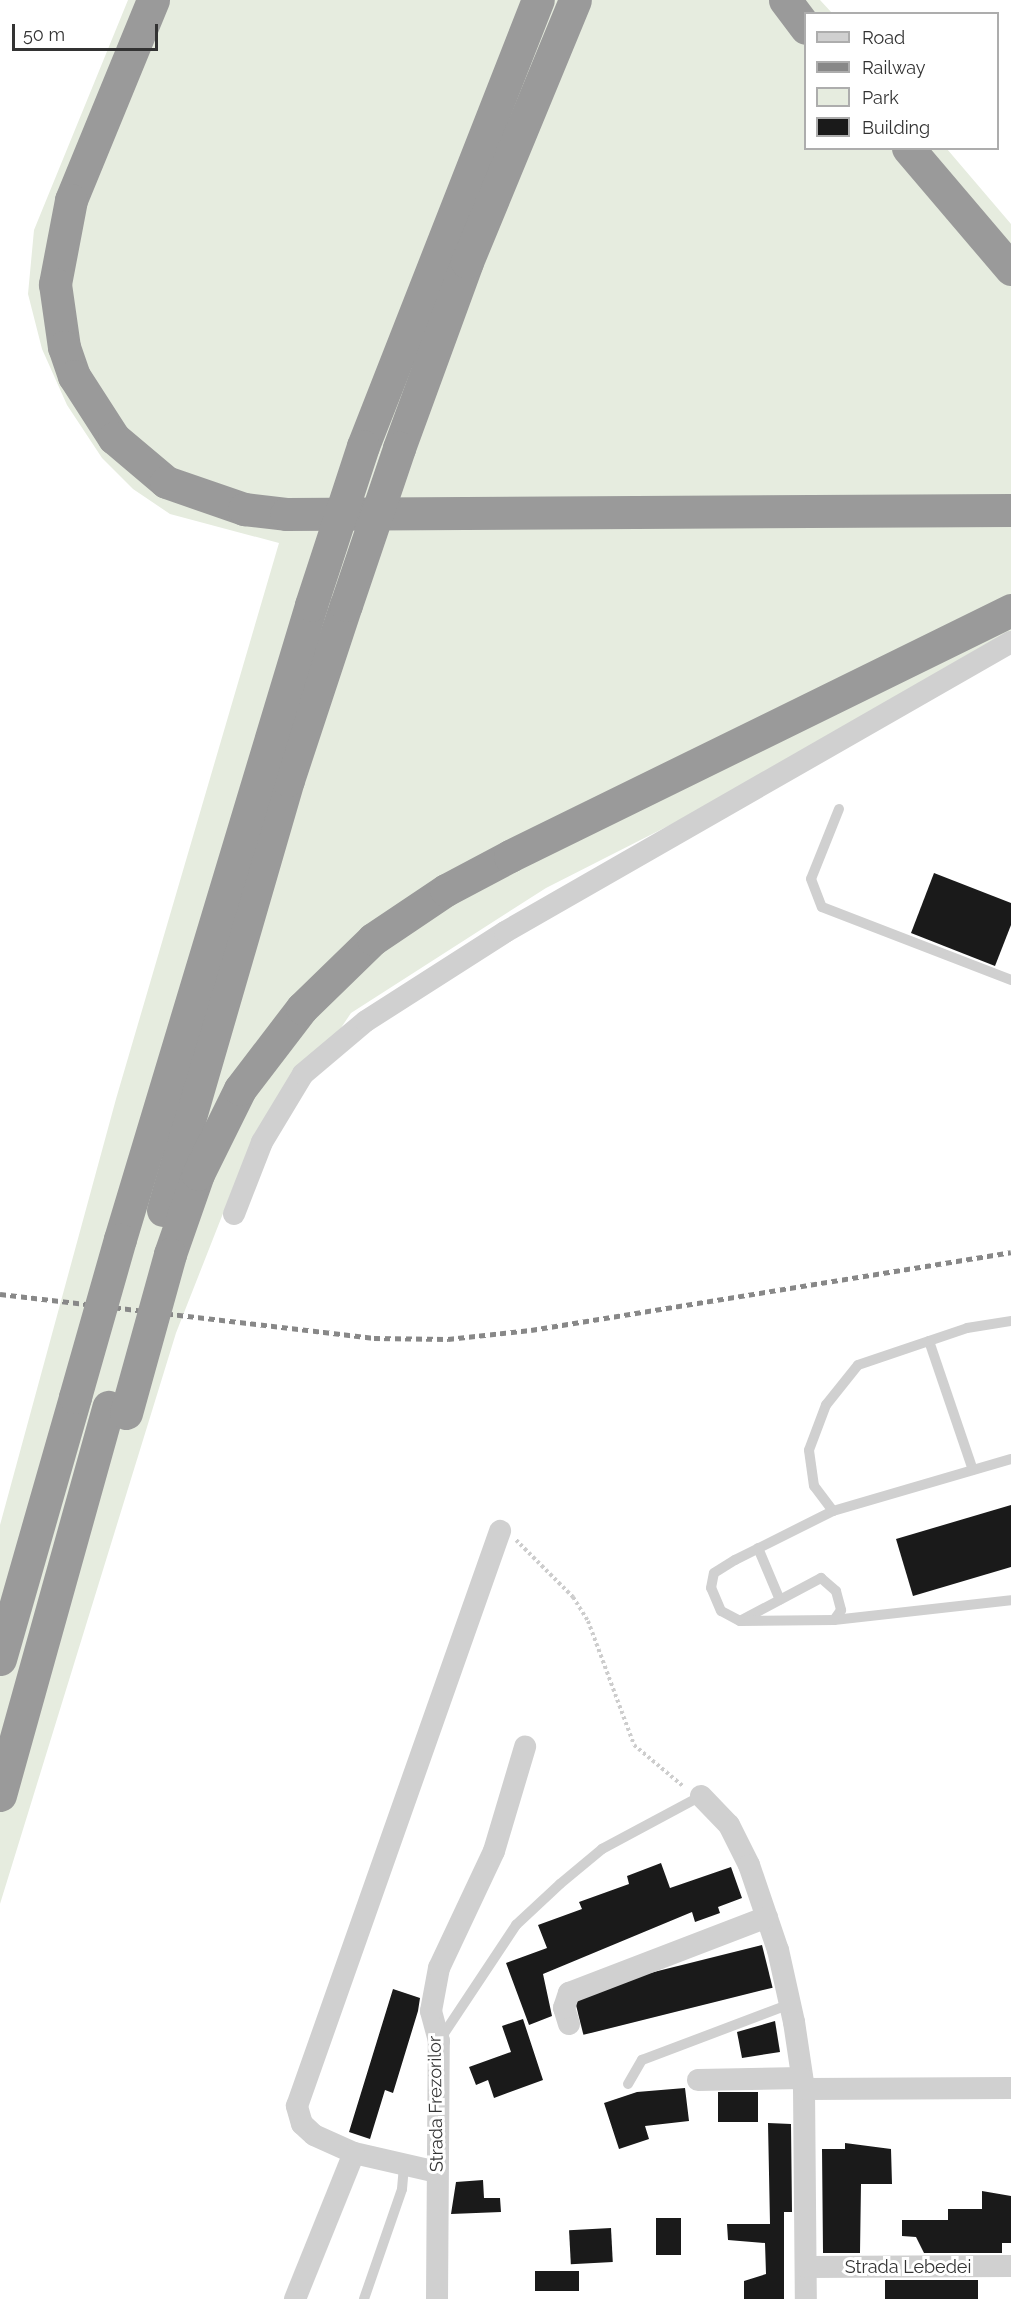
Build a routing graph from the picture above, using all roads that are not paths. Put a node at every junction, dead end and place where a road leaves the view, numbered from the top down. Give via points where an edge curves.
1 (153, 0) edge
2 (520, 0) edge
3 (538, 0) edge
4 (575, 0) edge
5 (785, 0) edge
6 (804, 25) edge
7 (910, 150) edge
8 (1011, 269) edge
9 (354, 446) junction
10 (1011, 510) edge
11 (1011, 610) edge
12 (1011, 642) edge
13 (838, 809) dead end
14 (1011, 980) edge
15 (234, 1214) dead end
16 (161, 1252) junction
17 (1011, 1321) edge
18 (928, 1341) junction
19 (67, 1396) junction
20 (1011, 1459) edge
21 (973, 1470) junction
22 (833, 1511) junction
23 (500, 1531) road end
24 (758, 1548) junction
25 (780, 1600) junction
26 (1011, 1600) edge
27 (0, 1605) edge
28 (834, 1620) junction
29 (740, 1622) junction
30 (0, 1659) edge
31 (525, 1747) dead end
32 (0, 1795) edge
33 (701, 1796) joint
34 (767, 1917) junction
35 (790, 2004) junction
36 (569, 2024) dead end
37 (439, 2041) junction
38 (698, 2080) dead end
39 (628, 2084) dead end
40 (803, 2084) junction
41 (1011, 2088) edge
42 (354, 2152) junction
43 (404, 2164) junction
44 (437, 2172) junction
45 (1011, 2266) edge
46 (806, 2267) junction
47 (295, 2299) edge
48 (364, 2299) edge
49 (437, 2299) edge
50 (806, 2299) edge

1 - 10 highway via 71,200 55,284 64,347 74,376 114,438 166,482 232,506 286,514
2 - 9 highway
3 - 9 highway
4 - 16 highway, bridge via 471,252 399,448 288,780
5 - 6 highway
7 - 8 highway
9 - 19 highway, bridge via 301,604
11 - 16 highway via 510,856 446,890 373,939 302,1008 240,1089
12 - 15 street via 505,932 366,1021 303,1074 262,1142
13 - 14 lane via 811,879 822,907
16 - 32 highway
17 - 18 lane
18 - 21 lane
18 - 22 lane via 858,1365 826,1405 809,1450 814,1486
19 - 27 highway
19 - 30 highway
20 - 21 lane
21 - 22 lane
22 - 24 lane
23 - 42 street via 301,2084 297,2106 302,2124 314,2135
24 - 25 lane
24 - 29 lane via 714,1573 711,1588 721,1611
25 - 28 lane via 821,1578 836,1591 841,1610
25 - 29 lane
26 - 28 lane
28 - 29 lane
31 - 37 street, Strada Frezorilor via 494,1851 439,1968 431,2011
33 - 34 street via 729,1825
33 - 37 lane via 611,1843 516,1925
34 - 35 street
34 - 36 street via 569,1994 564,2008
35 - 39 lane via 642,2060
35 - 40 street
37 - 44 street, Strada Frezorilor
38 - 40 street
40 - 41 street
40 - 46 street
42 - 43 street
42 - 47 street
43 - 44 street
43 - 48 lane via 402,2189
44 - 49 street, Strada Frezorilor
45 - 46 street, Strada Lebedei
46 - 50 street

